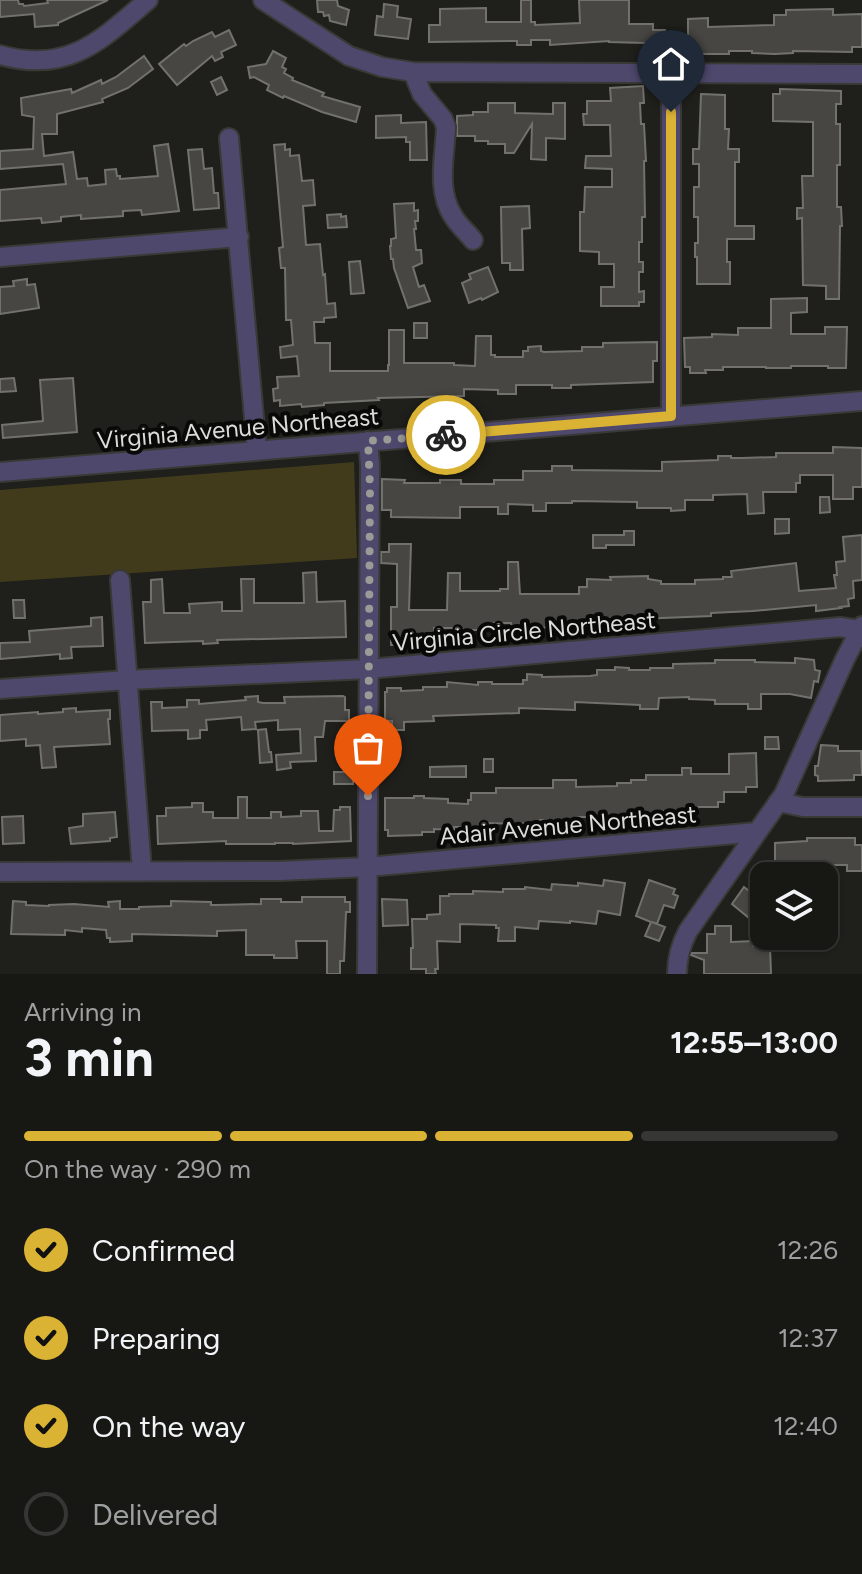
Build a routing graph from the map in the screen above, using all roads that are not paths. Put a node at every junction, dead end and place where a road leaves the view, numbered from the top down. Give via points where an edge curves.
1 (148, 0) edge
2 (263, 0) edge
3 (0, 55) edge
4 (413, 72) junction
5 (671, 73) junction
6 (862, 74) edge
7 (229, 138) dead end
8 (239, 237) junction
9 (473, 240) dead end
10 (0, 257) edge
11 (862, 401) edge
12 (671, 416) junction
13 (368, 441) junction
14 (257, 451) junction
15 (0, 472) edge
16 (120, 580) dead end
17 (861, 628) edge
18 (368, 669) junction
19 (127, 680) junction
20 (0, 689) edge
21 (778, 802) junction
22 (862, 807) edge
23 (757, 832) junction
24 (367, 867) junction
25 (142, 871) junction
26 (0, 872) edge
27 (367, 974) edge
28 (677, 974) edge

1 - 3 street via 82,51 33,61
2 - 4 street via 349,56
4 - 5 street
4 - 9 street via 446,127 445,196
5 - 6 street
5 - 12 street
7 - 8 street
8 - 10 street
8 - 14 street
11 - 12 street, Virginia Avenue Northeast
12 - 13 street, Virginia Avenue Northeast
13 - 14 street, Virginia Avenue Northeast
13 - 18 street
14 - 15 street, Virginia Avenue Northeast
16 - 19 street
17 - 18 street, Virginia Circle Northeast
17 - 21 street
18 - 19 street, Virginia Circle Northeast
18 - 24 street
19 - 20 street, Virginia Circle Northeast
19 - 25 street
21 - 22 street
21 - 23 street
23 - 24 street, Adair Avenue Northeast
23 - 28 street via 680,945
24 - 25 street, Adair Avenue Northeast
24 - 27 street
25 - 26 street, Adair Avenue Northeast

